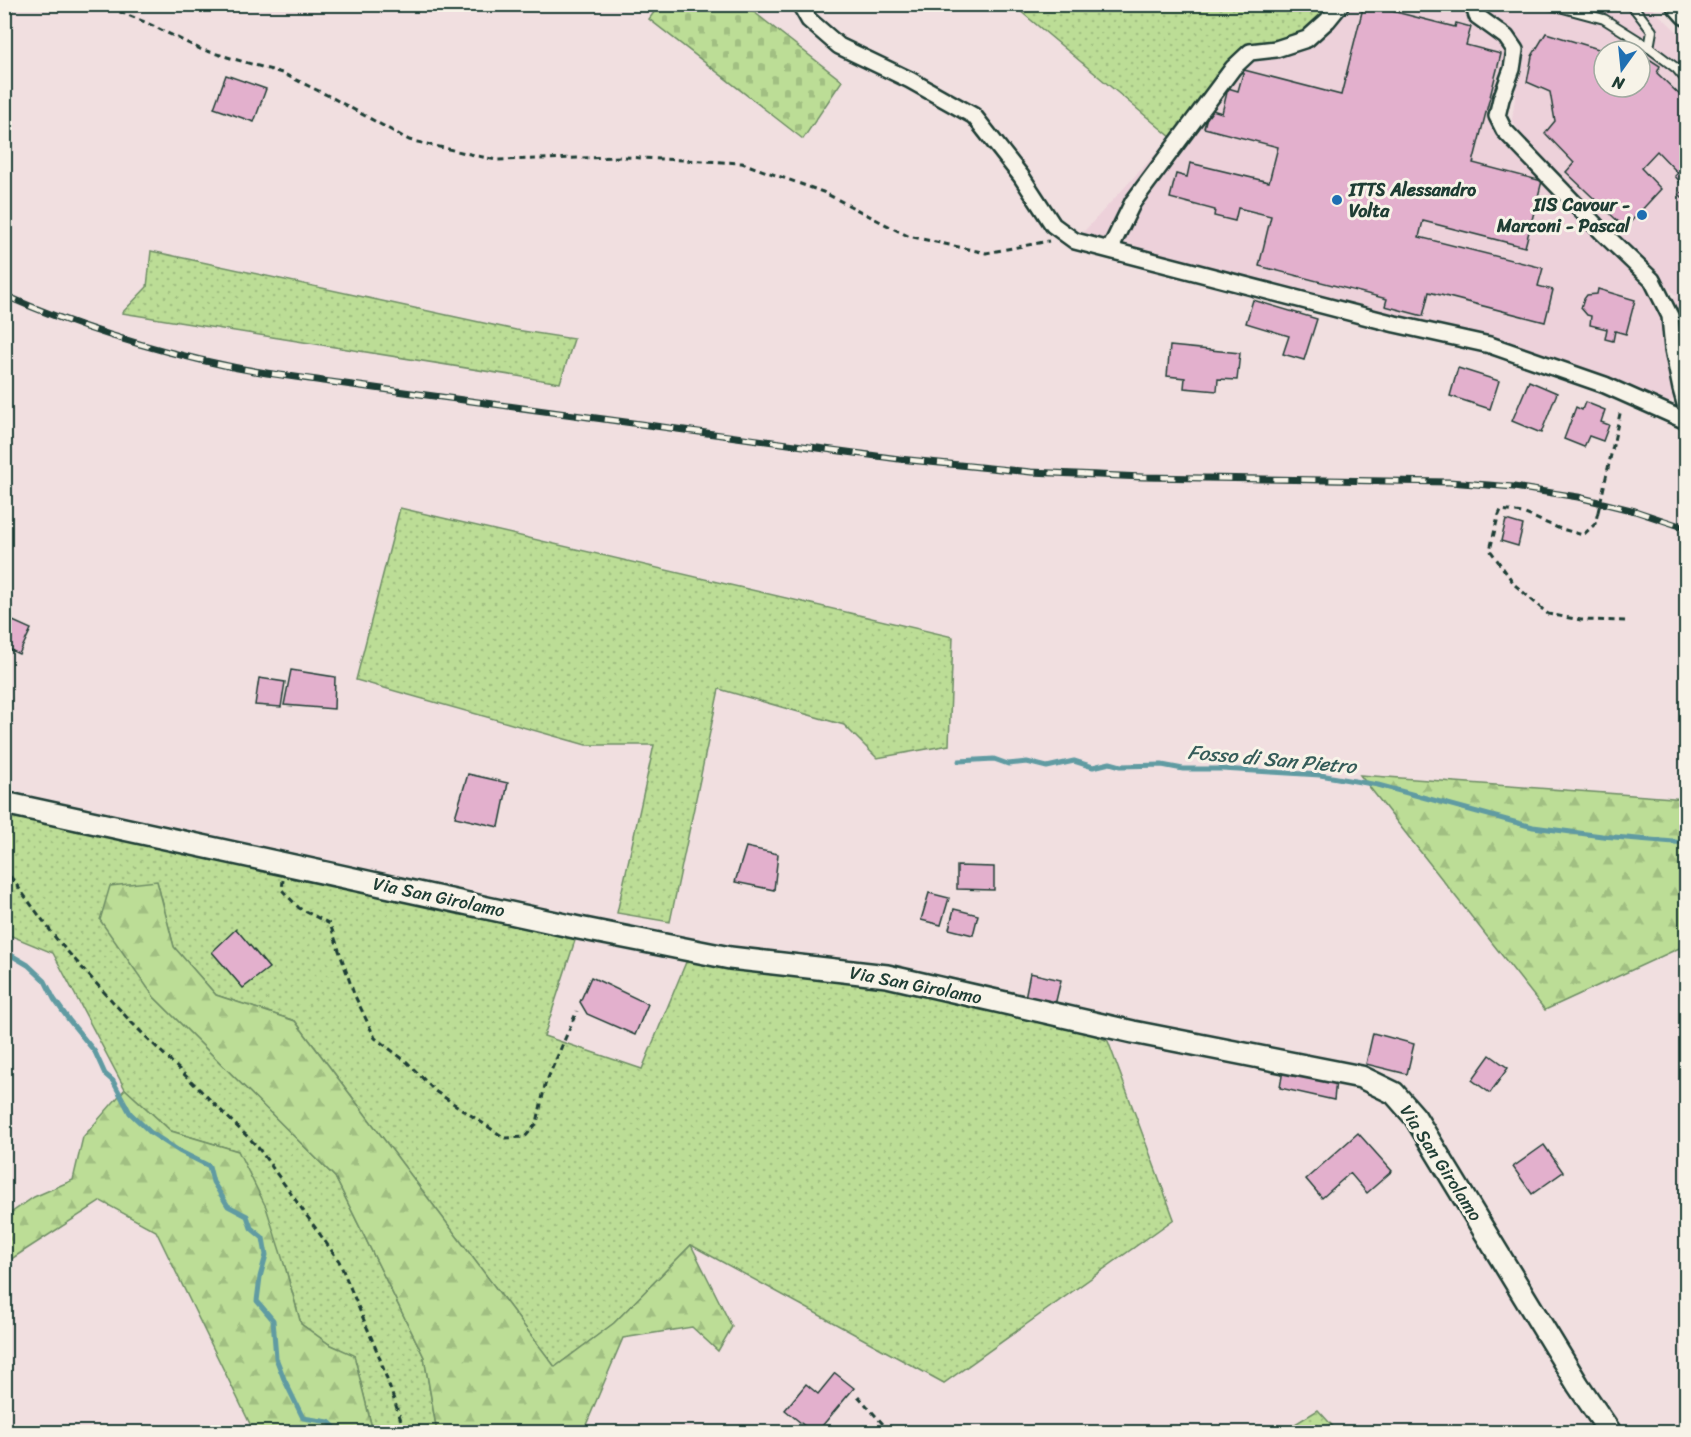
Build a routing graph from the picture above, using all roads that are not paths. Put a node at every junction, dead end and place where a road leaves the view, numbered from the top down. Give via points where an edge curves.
1 (800, 4) edge
2 (1341, 4) edge
3 (1473, 4) edge
4 (1548, 4) edge
5 (1632, 4) edge
6 (1677, 4) edge
7 (1686, 14) edge
8 (1635, 39) edge
9 (1651, 39) edge
10 (1652, 50) edge
11 (1686, 80) edge
12 (1110, 249) junction
13 (1686, 407) edge
14 (1686, 421) edge
15 (4, 803) edge
16 (1610, 1432) edge

1 - 12 street via 809,20 839,46 974,116 1053,225 1075,241
2 - 12 street via 1308,39 1250,52 1233,68 1133,202
3 - 13 street via 1477,16 1506,37 1515,50 1497,116 1504,130 1652,280 1670,316
4 - 8 lane via 1604,19
5 - 9 lane via 1652,31
6 - 7 street
10 - 11 lane
12 - 14 street via 1490,345 1605,385
15 - 16 street, Via San Girolamo via 730,958 887,976 1133,1032 1361,1077 1394,1093 1415,1117

